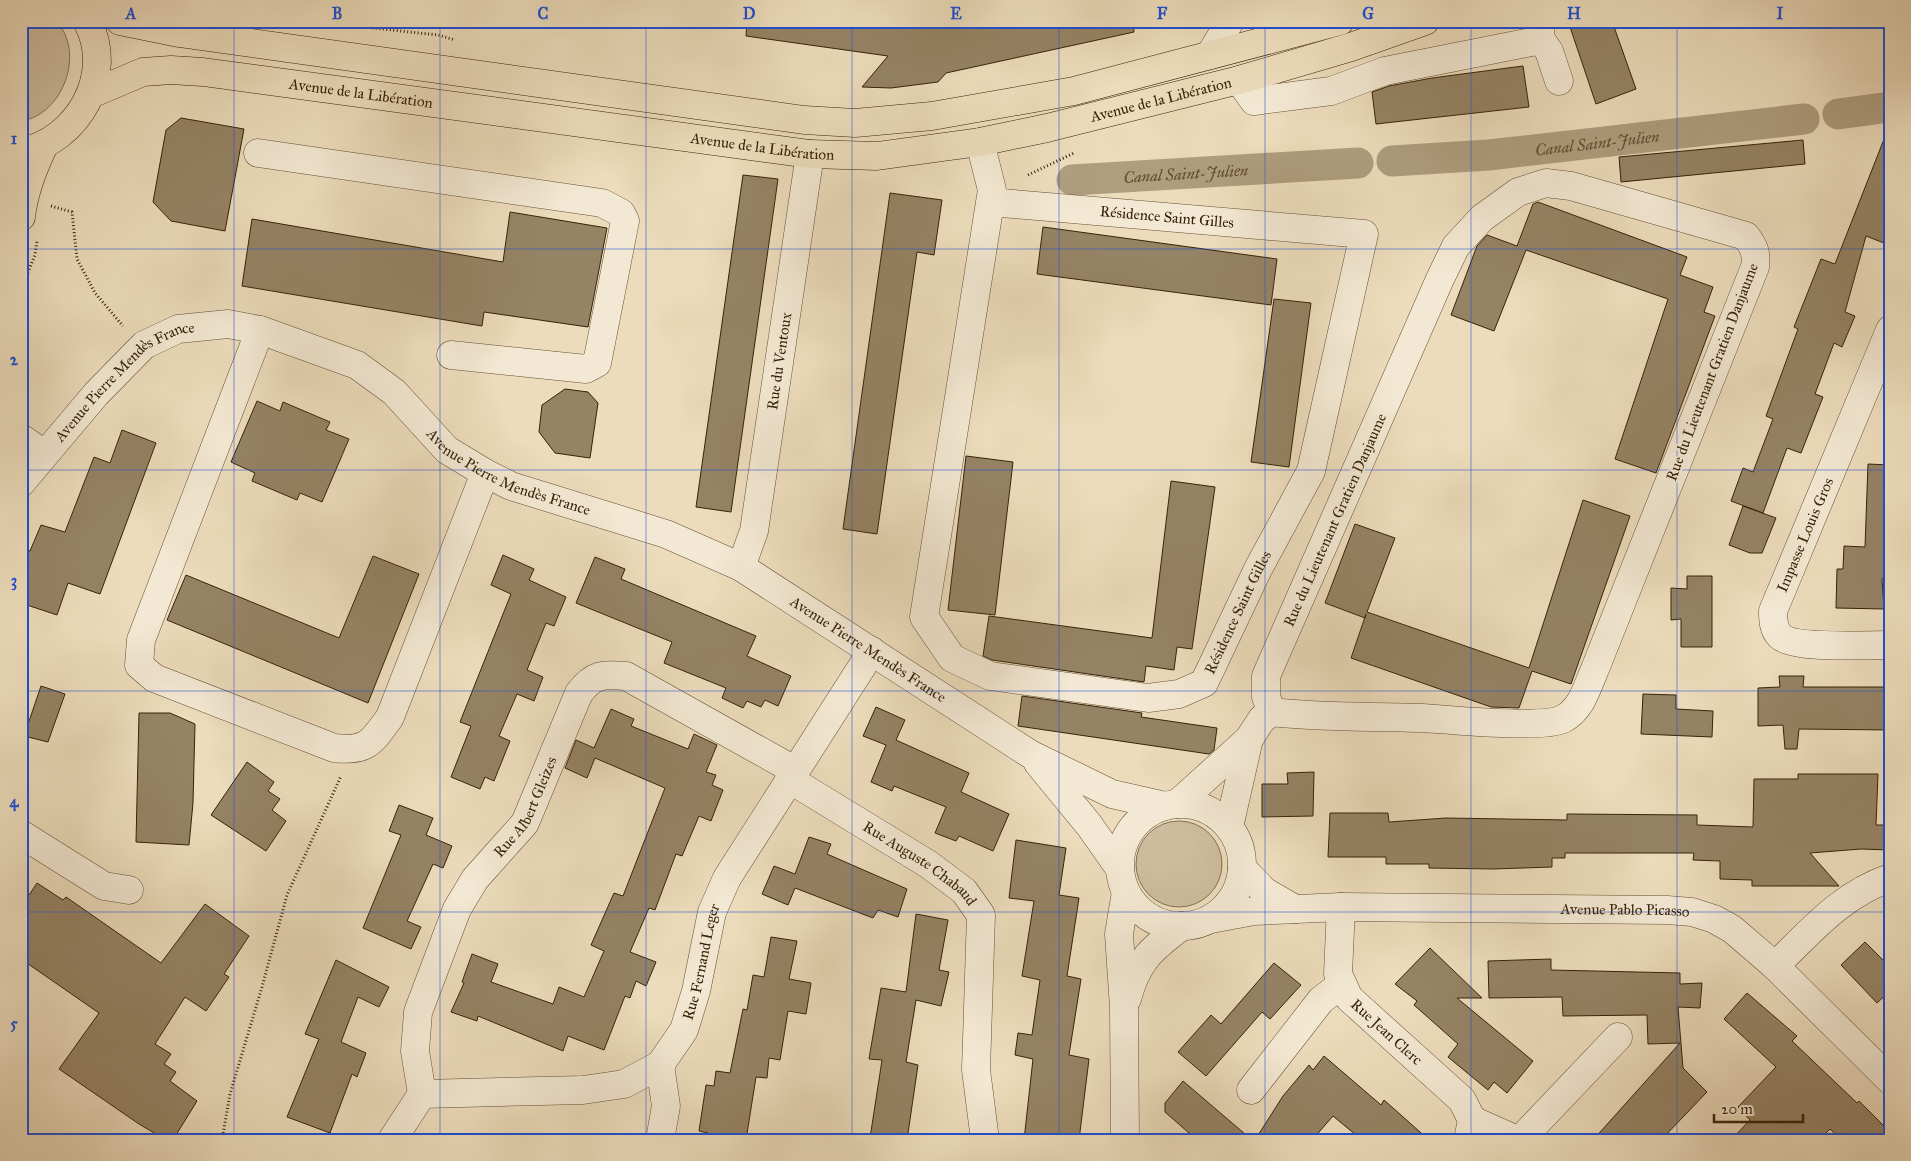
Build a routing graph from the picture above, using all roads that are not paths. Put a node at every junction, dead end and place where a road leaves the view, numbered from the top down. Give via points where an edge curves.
1 (86, 21) edge
2 (120, 21) edge
3 (1230, 21) edge
4 (1425, 21) edge
5 (1319, 24) edge
6 (1540, 31) edge
7 (1210, 55) junction
8 (1239, 80) junction
9 (1559, 81) dead end
10 (91, 94) junction
11 (980, 142) junction
12 (33, 148) edge
13 (258, 152) dead end
14 (810, 154) junction
15 (991, 196) junction
16 (28, 216) edge
17 (260, 330) junction
18 (1890, 330) edge
19 (451, 355) dead end
20 (21, 438) edge
21 (44, 454) junction
22 (485, 474) junction
23 (21, 483) edge
24 (741, 567) junction
25 (1890, 645) edge
26 (872, 651) junction
27 (1272, 712) junction
28 (1249, 739) junction
29 (1030, 754) junction
30 (792, 774) junction
31 (1171, 805) junction
32 (1229, 826) junction
33 (21, 834) edge
34 (1242, 868) junction
35 (1890, 878) edge
36 (1123, 881) junction
37 (129, 890) dead end
38 (1341, 907) junction
39 (1295, 909) junction
40 (1211, 918) junction
41 (1182, 926) junction
42 (1775, 966) junction
43 (1342, 984) junction
44 (1124, 1008) junction
45 (1618, 1037) dead end
46 (660, 1065) junction
47 (1890, 1080) edge
48 (1252, 1090) dead end
49 (422, 1094) junction
50 (1470, 1130) edge
51 (392, 1140) edge
52 (660, 1140) edge
53 (985, 1140) edge
54 (1125, 1140) edge
55 (1519, 1140) edge

1 - 10 main road via 96,50
2 - 7 main road, Avenue de la Libération via 179,34 804,120 855,124 932,116 1074,91
3 - 7 street
4 - 8 main road, Avenue de la Libération
5 - 7 main road, Avenue de la Libération
6 - 8 street via 1385,71 1331,91 1254,101
6 - 9 street
8 - 11 main road, Avenue de la Libération
10 - 12 main road via 72,124
10 - 14 main road, Avenue de la Libération via 143,72 203,72
11 - 14 main road, Avenue de la Libération via 877,156
11 - 15 street, Résidence Saint Gilles
12 - 16 main road
13 - 19 street via 602,204 621,213 625,221 597,363 586,369
14 - 24 street, Rue du Ventoux via 754,532
15 - 15 street, Résidence Saint Gilles via 924,617 952,658 990,676 1148,698 1179,694 1204,683 1258,569 1311,471 1364,234
17 - 21 street, Avenue Pierre Mendès France via 228,324 178,329 144,345
17 - 22 street, Avenue Pierre Mendès France via 358,365 394,392 447,450
17 - 22 street via 141,640 139,665 154,678 334,748 353,751 364,748 390,717
18 - 25 street, Impasse Louis Gros via 1773,610 1773,625 1780,636 1794,644
20 - 21 street
21 - 23 street, Avenue Pierre Mendès France
22 - 24 street, Avenue Pierre Mendès France via 511,486 666,534
24 - 26 street, Avenue Pierre Mendès France
26 - 29 street, Avenue Pierre Mendès France
26 - 30 street, Rue Fernand Leger
27 - 27 street, Rue du Lieutenant Gratien Danjaume via 1317,717 1535,724 1562,720 1577,710 1755,266 1756,256 1746,236 1571,186 1546,183 1518,192 1482,218 1456,246 1440,279 1266,676 1266,697
27 - 28 street via 1262,719
28 - 31 street
28 - 32 street
29 - 31 street, Avenue Pierre Mendès France via 1112,794
29 - 36 street, Avenue Pierre Mendès France via 1090,825
30 - 46 street, Rue Fernand Leger via 727,878 712,912 696,991 684,1030
30 - 49 street, Rue Albert Gleizes via 626,676 607,675 590,679 578,693 524,823 475,879 457,909 418,1012 415,1051
30 - 53 street, Rue Auguste Chabaud via 964,891 980,915 976,1070
31 - 32 street via 1192,804 1206,809
31 - 36 street via 1149,813 1126,837 1121,853
32 - 34 street via 1241,853
33 - 37 street via 104,886
34 - 39 street via 1264,891
34 - 40 street via 1240,883 1233,897
35 - 42 street via 1848,897
36 - 41 street via 1135,906 1149,918
36 - 44 street via 1119,934
38 - 39 street, Avenue Pablo Picasso
38 - 42 street, Avenue Pablo Picasso via 1692,912 1732,929
38 - 43 street, Rue Jean Clerc via 1338,974
39 - 40 street, Avenue Pablo Picasso
40 - 41 street
41 - 44 street via 1139,965
42 - 47 street, Avenue Pablo Picasso
43 - 48 street via 1322,1000
43 - 50 street, Rue Jean Clerc via 1349,998 1462,1100
44 - 54 street
45 - 55 street
46 - 49 street, Rue Fernand Leger via 624,1084 582,1090
46 - 52 street via 666,1106
49 - 51 street
50 - 55 street

